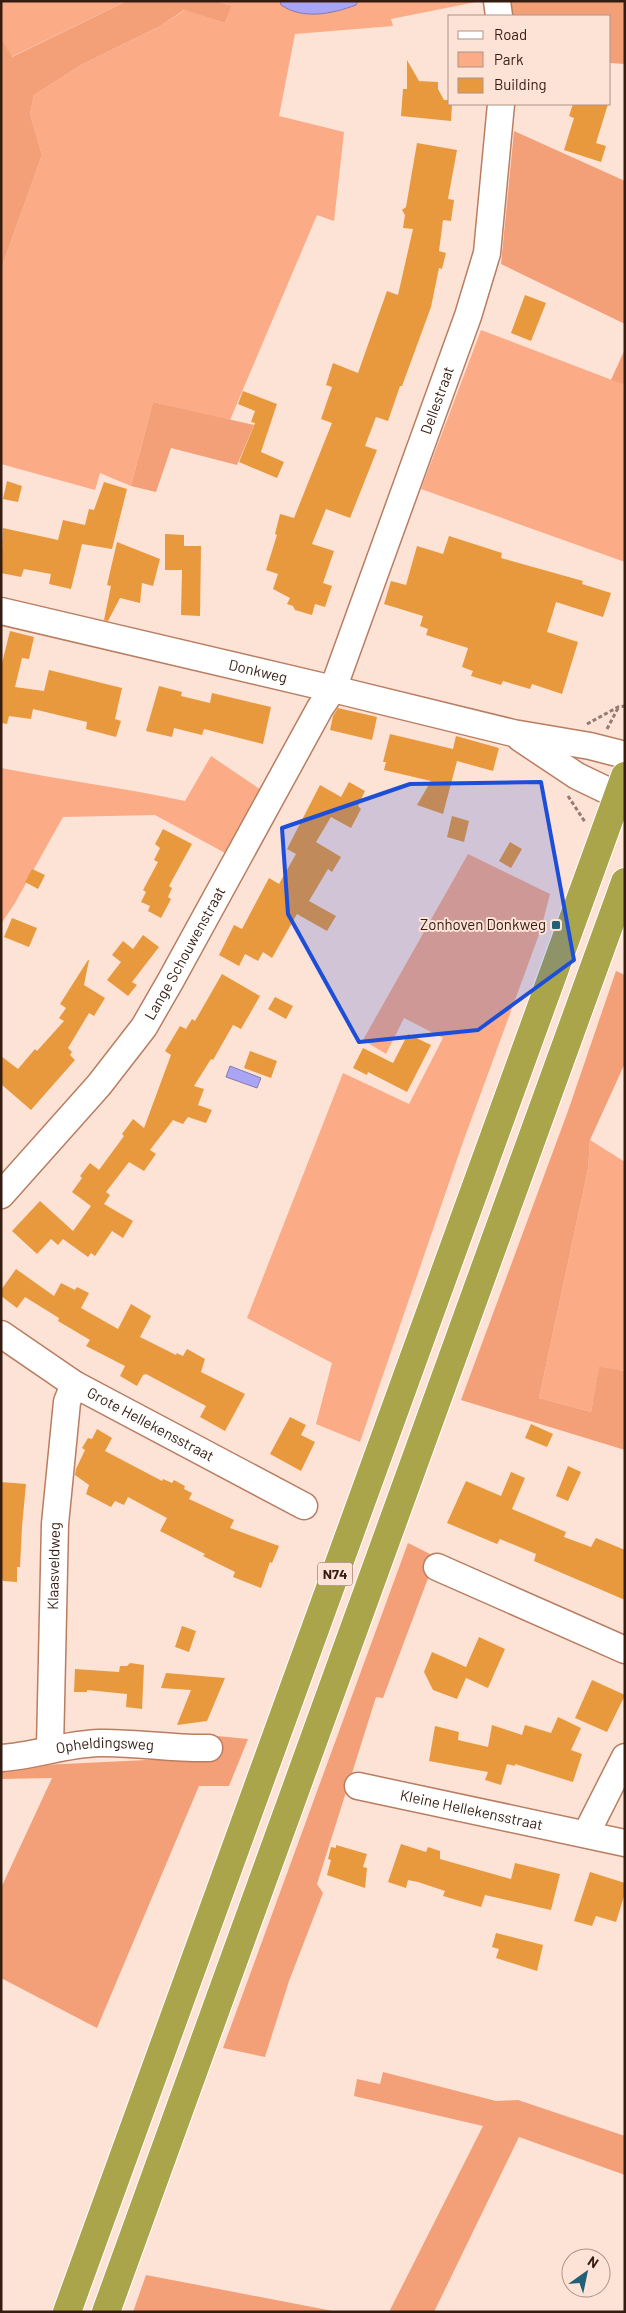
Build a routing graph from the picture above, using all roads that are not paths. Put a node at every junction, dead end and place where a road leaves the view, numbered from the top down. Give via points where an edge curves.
1 (497, 1) edge
2 (499, 15) edge
3 (501, 105) edge
4 (1, 611) edge
5 (333, 689) junction
6 (513, 733) junction
7 (625, 755) edge
8 (622, 790) edge
9 (625, 882) edge
10 (1, 1195) edge
11 (1, 1334) edge
12 (74, 1384) junction
13 (304, 1506) dead end
14 (437, 1567) dead end
15 (625, 1650) edge
16 (50, 1748) junction
17 (209, 1748) dead end
18 (1, 1758) edge
19 (625, 1758) edge
20 (358, 1786) dead end
21 (586, 1834) junction
22 (625, 1843) edge
23 (67, 2312) edge
24 (106, 2312) edge

1 - 2 street
3 - 5 street, Dellestraat via 487,253 468,316
4 - 5 street, Donkweg
5 - 6 street, Donkweg
5 - 10 street, Lange Schouwenstraat via 144,1027 99,1085
6 - 7 street, Donkweg
6 - 8 street, Donkweg via 577,776
8 - 23 highway, N74
9 - 24 highway, N74
11 - 12 street, Grote Hellekensstraat
12 - 13 street, Grote Hellekensstraat
12 - 16 street, Klaasveldweg via 66,1412 55,1524
14 - 15 street
16 - 17 street, Opheldingsweg via 99,1742
16 - 18 street, Opheldingsweg via 24,1757
19 - 21 street
20 - 21 street, Kleine Hellekensstraat
21 - 22 street, Kleine Hellekensstraat

